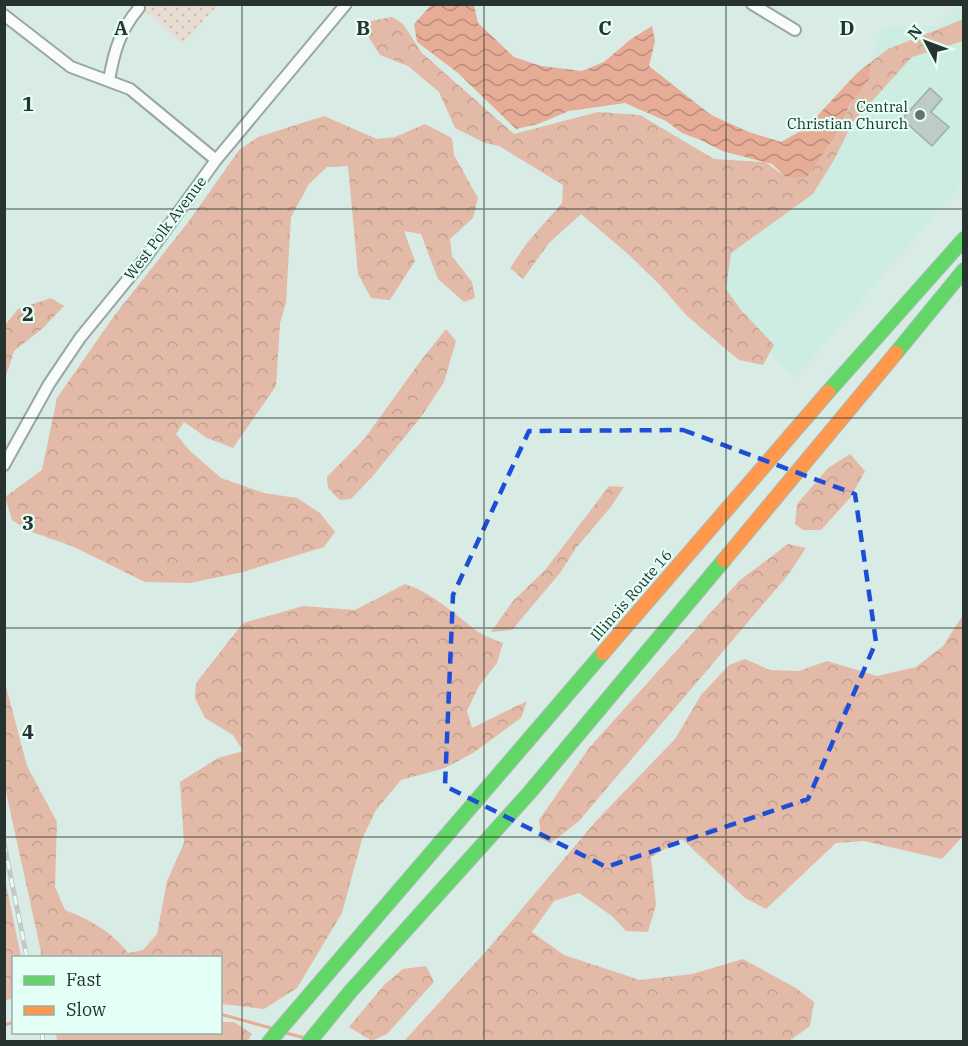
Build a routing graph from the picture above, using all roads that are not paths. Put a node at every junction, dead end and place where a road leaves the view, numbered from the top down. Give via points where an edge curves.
1 (346, 4) edge
2 (752, 4) edge
3 (139, 8) dead end
4 (4, 15) edge
5 (795, 30) dead end
6 (109, 80) junction
7 (216, 160) junction
8 (963, 239) edge
9 (963, 270) edge
10 (4, 465) edge
11 (269, 1041) edge
12 (309, 1041) edge

1 - 7 street, West Polk Avenue
2 - 5 street
3 - 6 street via 118,41
4 - 6 street via 71,67
6 - 7 street via 143,98
7 - 10 street, West Polk Avenue via 62,361
8 - 11 main road, Illinois Route 16
9 - 12 main road via 530,792

